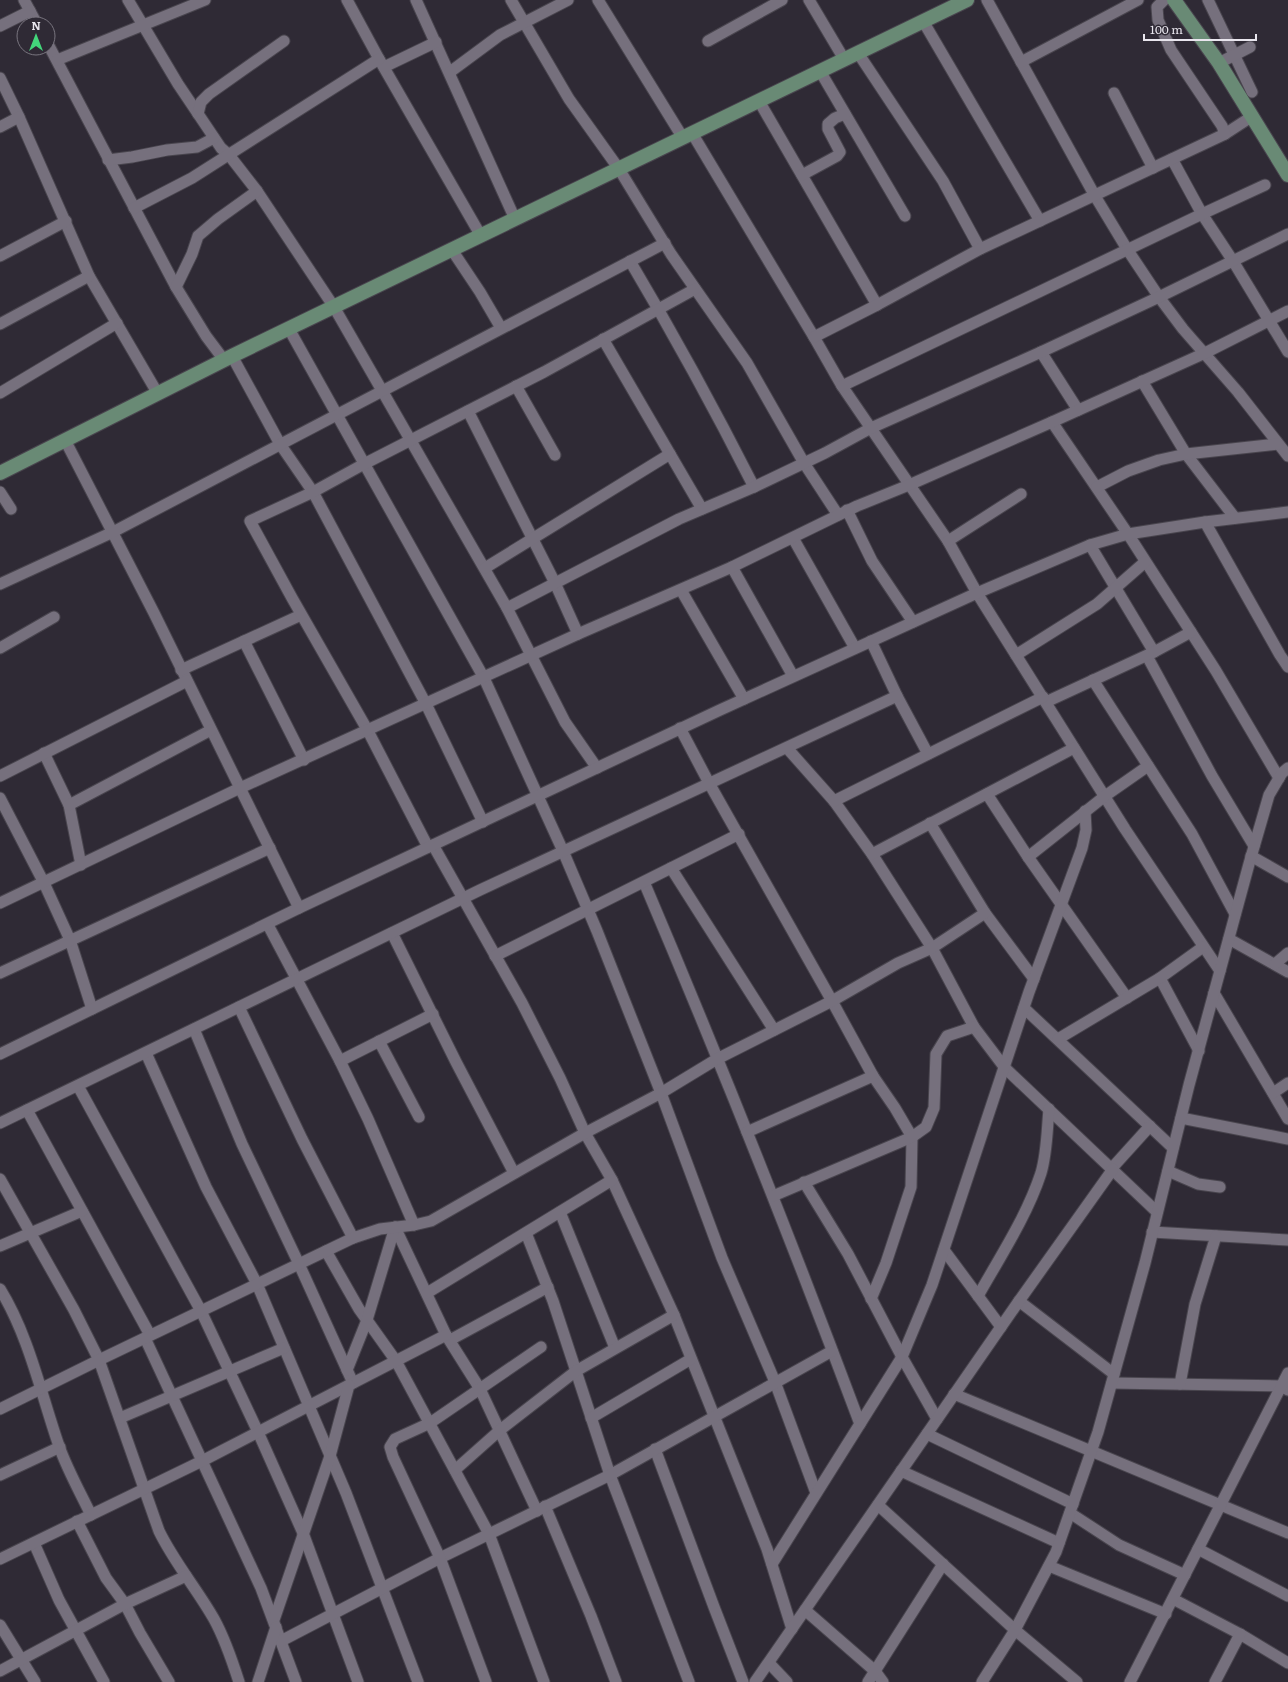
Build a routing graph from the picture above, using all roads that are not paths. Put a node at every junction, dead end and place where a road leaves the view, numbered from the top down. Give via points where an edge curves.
1 (24, 0) edge
2 (128, 0) edge
3 (203, 0) edge
4 (347, 0) edge
5 (416, 0) edge
6 (511, 0) edge
7 (568, 0) edge
8 (598, 0) edge
9 (782, 0) edge
10 (808, 0) edge
11 (967, 0) edge
12 (988, 0) edge
13 (1138, 0) edge
14 (1164, 0) edge
15 (1174, 0) edge
16 (1208, 0) edge
17 (30, 11) junction
18 (33, 16) edge
19 (924, 21) junction
20 (523, 23) junction
21 (143, 25) junction
22 (0, 26) edge
23 (284, 41) dead end
24 (708, 41) dead end
25 (436, 42) junction
26 (1250, 47) dead end
27 (858, 53) junction
28 (1235, 54) junction
29 (55, 56) edge
30 (844, 59) junction
31 (57, 60) junction
32 (1021, 62) junction
33 (381, 63) junction
34 (1219, 63) junction
35 (820, 71) junction
36 (450, 72) junction
37 (0, 78) edge
38 (1252, 92) dead end
39 (1114, 93) dead end
40 (759, 101) junction
41 (198, 114) junction
42 (845, 114) junction
43 (19, 117) junction
44 (1251, 117) junction
45 (0, 127) edge
46 (1226, 134) junction
47 (688, 135) junction
48 (214, 138) junction
49 (229, 155) junction
50 (1172, 159) junction
51 (108, 160) junction
52 (1154, 168) junction
53 (619, 169) junction
54 (802, 175) junction
55 (1288, 175) edge
56 (1266, 185) dead end
57 (257, 191) junction
58 (1095, 196) junction
59 (134, 208) junction
60 (1202, 214) junction
61 (905, 216) dead end
62 (515, 219) junction
63 (66, 221) junction
64 (1040, 221) junction
65 (1288, 234) edge
66 (481, 236) junction
67 (665, 243) junction
68 (980, 249) junction
69 (1127, 249) junction
70 (452, 250) junction
71 (0, 256) edge
72 (630, 261) junction
73 (1233, 261) junction
74 (89, 276) junction
75 (176, 287) junction
76 (695, 289) junction
77 (1159, 297) junction
78 (877, 305) junction
79 (334, 306) junction
80 (659, 309) junction
81 (1288, 311) edge
82 (1270, 320) junction
83 (117, 323) junction
84 (0, 324) edge
85 (500, 328) junction
86 (289, 329) junction
87 (814, 337) junction
88 (603, 339) junction
89 (1041, 352) junction
90 (1205, 352) junction
91 (1288, 352) edge
92 (228, 358) junction
93 (1142, 381) junction
94 (516, 386) junction
95 (842, 386) junction
96 (383, 390) junction
97 (0, 393) edge
98 (158, 394) junction
99 (1078, 410) junction
100 (468, 411) junction
101 (337, 415) junction
102 (1052, 422) junction
103 (871, 428) junction
104 (412, 439) junction
105 (65, 440) junction
106 (280, 444) junction
107 (1278, 444) junction
108 (670, 454) junction
109 (1186, 454) junction
110 (555, 455) dead end
111 (1288, 456) edge
112 (804, 463) junction
113 (364, 464) junction
114 (0, 473) edge
115 (909, 485) junction
116 (754, 487) junction
117 (1096, 487) junction
118 (0, 492) edge
119 (312, 492) junction
120 (1021, 494) dead end
121 (702, 508) junction
122 (11, 509) dead end
123 (1288, 512) edge
124 (843, 513) junction
125 (1235, 518) junction
126 (1205, 522) junction
127 (112, 532) junction
128 (1128, 534) junction
129 (793, 538) junction
130 (533, 539) junction
131 (948, 541) junction
132 (1090, 545) junction
133 (1145, 562) junction
134 (732, 567) junction
135 (484, 568) junction
136 (555, 583) junction
137 (0, 584) edge
138 (1115, 588) junction
139 (681, 590) junction
140 (977, 592) junction
141 (507, 608) junction
142 (301, 615) junction
143 (54, 617) dead end
144 (912, 622) junction
145 (1191, 632) junction
146 (578, 634) junction
147 (244, 641) junction
148 (871, 641) junction
149 (0, 648) edge
150 (855, 648) junction
151 (1151, 654) junction
152 (1016, 655) junction
153 (532, 656) junction
154 (1288, 667) edge
155 (181, 670) junction
156 (793, 676) junction
157 (484, 678) junction
158 (1093, 680) junction
159 (187, 681) junction
160 (897, 696) junction
161 (744, 699) junction
162 (1044, 699) junction
163 (426, 704) junction
164 (680, 728) junction
165 (211, 730) junction
166 (368, 731) junction
167 (787, 748) junction
168 (1074, 748) junction
169 (44, 754) junction
170 (928, 754) junction
171 (304, 760) junction
172 (1148, 766) junction
173 (597, 768) junction
174 (1288, 768) edge
175 (0, 776) edge
176 (1279, 778) junction
177 (709, 783) junction
178 (240, 788) junction
179 (987, 794) junction
180 (538, 796) junction
181 (1105, 796) junction
182 (0, 798) edge
183 (834, 801) junction
184 (69, 805) junction
185 (1085, 811) junction
186 (5, 819) edge
187 (483, 822) junction
188 (930, 824) junction
189 (739, 834) junction
190 (431, 846) junction
191 (270, 848) junction
192 (563, 851) junction
193 (1253, 851) junction
194 (872, 854) junction
195 (1028, 857) junction
196 (81, 865) junction
197 (671, 868) junction
198 (1288, 877) edge
199 (644, 882) junction
200 (44, 883) junction
201 (462, 898) junction
202 (0, 903) edge
203 (1062, 904) junction
204 (299, 908) junction
205 (589, 911) junction
206 (985, 913) junction
207 (1236, 914) junction
208 (268, 925) junction
209 (392, 933) junction
210 (1229, 939) junction
211 (70, 940) junction
212 (1204, 947) junction
213 (932, 948) junction
214 (1288, 953) edge
215 (495, 956) junction
216 (1275, 964) junction
217 (1220, 971) junction
218 (1288, 972) edge
219 (0, 973) edge
220 (1160, 978) junction
221 (1034, 979) junction
222 (297, 980) junction
223 (1214, 993) junction
224 (1126, 998) junction
225 (832, 1001) junction
226 (239, 1008) junction
227 (1024, 1008) junction
228 (92, 1009) junction
229 (433, 1014) junction
230 (974, 1027) junction
231 (194, 1029) junction
232 (774, 1030) junction
233 (1058, 1039) junction
234 (379, 1041) junction
235 (1198, 1051) junction
236 (146, 1053) junction
237 (0, 1054) edge
238 (718, 1059) junction
239 (340, 1061) junction
240 (1005, 1068) junction
241 (873, 1076) junction
242 (1288, 1083) edge
243 (78, 1086) junction
244 (661, 1093) junction
245 (1273, 1093) junction
246 (1049, 1109) junction
247 (27, 1110) junction
248 (419, 1116) dead end
249 (1181, 1118) junction
250 (1288, 1119) edge
251 (0, 1123) edge
252 (1150, 1126) junction
253 (747, 1132) junction
254 (586, 1133) junction
255 (912, 1137) junction
256 (1288, 1139) edge
257 (1173, 1148) junction
258 (1112, 1168) junction
259 (1168, 1171) junction
260 (514, 1173) junction
261 (0, 1179) edge
262 (612, 1180) junction
263 (804, 1182) junction
264 (1220, 1187) dead end
265 (773, 1196) junction
266 (82, 1211) junction
267 (560, 1212) junction
268 (1157, 1212) junction
269 (414, 1226) junction
270 (395, 1227) junction
271 (1152, 1232) junction
272 (31, 1233) junction
273 (526, 1233) junction
274 (1216, 1236) junction
275 (353, 1238) junction
276 (1288, 1240) edge
277 (0, 1246) edge
278 (944, 1250) junction
279 (326, 1251) junction
280 (299, 1264) junction
281 (257, 1284) junction
282 (548, 1287) junction
283 (0, 1289) edge
284 (427, 1294) junction
285 (978, 1296) junction
286 (871, 1299) junction
287 (1019, 1301) junction
288 (201, 1311) junction
289 (674, 1314) junction
290 (367, 1320) junction
291 (1001, 1327) junction
292 (147, 1336) junction
293 (448, 1338) junction
294 (541, 1347) dead end
295 (284, 1348) junction
296 (615, 1348) junction
297 (832, 1351) junction
298 (902, 1357) junction
299 (691, 1359) junction
300 (99, 1360) junction
301 (396, 1360) junction
302 (347, 1370) junction
303 (229, 1371) junction
304 (576, 1371) junction
305 (1288, 1373) edge
306 (1113, 1379) junction
307 (775, 1382) junction
308 (351, 1384) junction
309 (1180, 1384) junction
310 (1284, 1388) edge
311 (40, 1389) junction
312 (480, 1389) junction
313 (954, 1394) junction
314 (173, 1396) junction
315 (2, 1405) edge
316 (309, 1406) junction
317 (714, 1416) junction
318 (120, 1418) junction
319 (591, 1418) junction
320 (937, 1419) junction
321 (430, 1423) junction
322 (860, 1424) junction
323 (500, 1430) junction
324 (258, 1432) junction
325 (927, 1434) junction
326 (60, 1448) junction
327 (655, 1449) junction
328 (1092, 1451) junction
329 (330, 1456) junction
330 (202, 1461) junction
331 (455, 1470) junction
332 (902, 1470) junction
333 (0, 1475) edge
334 (610, 1475) junction
335 (144, 1488) junction
336 (816, 1493) junction
337 (878, 1505) junction
338 (1221, 1505) junction
339 (541, 1509) junction
340 (1071, 1509) junction
341 (91, 1514) junction
342 (77, 1521) junction
343 (1288, 1533) edge
344 (303, 1534) junction
345 (489, 1534) junction
346 (34, 1542) junction
347 (1059, 1543) junction
348 (1198, 1550) junction
349 (440, 1558) junction
350 (0, 1559) edge
351 (772, 1564) junction
352 (943, 1564) junction
353 (1048, 1566) junction
354 (1185, 1575) junction
355 (186, 1576) junction
356 (384, 1588) junction
357 (1288, 1596) edge
358 (1173, 1599) junction
359 (125, 1604) junction
360 (805, 1610) junction
361 (333, 1613) junction
362 (1166, 1614) junction
363 (275, 1624) junction
364 (0, 1625) edge
365 (76, 1628) junction
366 (792, 1629) junction
367 (1015, 1630) junction
368 (1240, 1634) junction
369 (281, 1641) junction
370 (21, 1659) junction
371 (769, 1663) junction
372 (1288, 1663) edge
373 (0, 1671) edge
374 (875, 1671) junction
375 (35, 1682) edge
376 (104, 1682) edge
377 (170, 1682) edge
378 (238, 1682) edge
379 (258, 1682) edge
380 (296, 1682) edge
381 (358, 1682) edge
382 (418, 1682) edge
383 (486, 1682) edge
384 (544, 1682) edge
385 (616, 1682) edge
386 (689, 1682) edge
387 (743, 1682) edge
388 (755, 1682) edge
389 (787, 1682) edge
390 (868, 1682) edge
391 (884, 1682) edge
392 (982, 1682) edge
393 (1077, 1682) edge
394 (1130, 1682) edge
395 (1215, 1682) edge

1 - 17 street
2 - 21 street
3 - 21 street
4 - 33 street
5 - 25 street
6 - 20 street
7 - 20 street
8 - 47 street
9 - 24 street
10 - 30 street
11 - 19 main road
12 - 32 street
13 - 32 street
14 - 46 street via 1157,7 1158,20 1171,50
15 - 34 main road
16 - 28 street
17 - 18 street
17 - 22 street
19 - 27 main road
19 - 64 street
20 - 36 street via 500,35
20 - 53 street via 569,99
21 - 31 street
21 - 41 street
23 - 41 street via 209,94 201,102
25 - 33 street
25 - 36 street
26 - 28 street
27 - 30 main road
27 - 68 street via 943,181
28 - 34 street
28 - 38 street
29 - 31 street
30 - 35 main road
31 - 51 street
32 - 58 street
33 - 49 street
33 - 66 street
34 - 44 main road
35 - 40 main road
35 - 42 street
36 - 62 street
37 - 43 street
39 - 52 street
40 - 47 main road
40 - 54 street
41 - 48 street
42 - 54 street via 828,124 840,152
42 - 61 street
43 - 45 street
43 - 63 street
44 - 46 street
44 - 55 main road
46 - 50 street
47 - 53 main road
47 - 87 street
48 - 49 street
48 - 51 street via 197,147
49 - 57 street
49 - 59 street via 192,178
50 - 52 street
50 - 60 street
51 - 59 street
52 - 58 street
53 - 62 main road
53 - 67 street
54 - 78 street
56 - 60 street
57 - 75 street via 198,236
57 - 79 street
58 - 64 street
58 - 69 street
59 - 75 street
60 - 69 street
60 - 73 street
62 - 66 main road
63 - 71 street
63 - 74 street
64 - 68 street
65 - 73 street
66 - 70 main road
67 - 72 street
67 - 76 street
68 - 78 street
69 - 77 street
69 - 95 street
70 - 79 main road
70 - 85 street
72 - 80 street
72 - 85 street
73 - 77 street
73 - 82 street
74 - 83 street
74 - 84 street
75 - 92 street via 206,336
76 - 80 street
76 - 112 street via 747,363
77 - 89 street
77 - 90 street via 1183,329
78 - 87 street
79 - 86 main road
79 - 96 street
80 - 88 street
80 - 116 street
81 - 82 street
82 - 90 street
82 - 91 street
83 - 97 street
83 - 98 street
85 - 96 street
86 - 92 main road
86 - 101 street
87 - 95 street
88 - 94 street
88 - 108 street
89 - 99 street
89 - 103 street
90 - 93 street
90 - 107 street
92 - 98 main road
92 - 106 street
93 - 99 street
93 - 109 street
94 - 100 street
94 - 110 street
95 - 103 street
96 - 101 street
96 - 104 street
98 - 105 main road
99 - 102 street
100 - 104 street
100 - 130 street
101 - 106 street
101 - 113 street
102 - 115 street
102 - 117 street
103 - 112 street
103 - 115 street
104 - 113 street
104 - 135 street
105 - 114 main road
105 - 127 street
106 - 119 street
106 - 127 street
107 - 109 street
107 - 111 street
108 - 121 street
108 - 130 street
109 - 117 street via 1128,471
109 - 125 street
112 - 116 street
112 - 124 street
113 - 119 street
113 - 157 street
115 - 124 street
115 - 131 street
116 - 121 street
117 - 128 street
118 - 122 street
119 - 142 street via 250,521
119 - 163 street
120 - 131 street
121 - 136 street
123 - 125 street
124 - 129 street
124 - 144 street
125 - 126 street
126 - 128 street
126 - 154 street
127 - 137 street
127 - 155 street
128 - 132 street
128 - 133 street
129 - 134 street
129 - 150 street
130 - 135 street
130 - 136 street
131 - 140 street
132 - 138 street
132 - 140 street
133 - 138 street
133 - 145 street
134 - 139 street
134 - 156 street
135 - 141 street
136 - 141 street
136 - 146 street
138 - 151 street
138 - 152 street via 1097,604
139 - 146 street
139 - 161 street
140 - 144 street
140 - 152 street
141 - 153 street
142 - 147 street
142 - 166 street
143 - 149 street
144 - 148 street
145 - 151 street
145 - 176 street
146 - 153 street
147 - 155 street
147 - 171 street
148 - 150 street
148 - 160 street
150 - 156 street
151 - 158 street
151 - 193 street
152 - 162 street
153 - 157 street
153 - 173 street via 565,722
155 - 159 street
156 - 161 street
157 - 163 street
157 - 180 street
158 - 162 street
158 - 172 street
159 - 165 street
159 - 169 street
160 - 167 street
160 - 170 street
161 - 164 street
162 - 168 street
162 - 170 street
163 - 166 street
163 - 187 street
164 - 173 street
164 - 177 street
165 - 178 street
165 - 184 street
166 - 171 street
166 - 190 street
167 - 177 street
167 - 183 street
168 - 179 street
168 - 181 street
169 - 175 street
169 - 184 street
170 - 183 street
171 - 178 street
172 - 181 street
172 - 207 street via 1192,834
173 - 180 street
174 - 176 street
176 - 193 street via 1269,795
177 - 189 street
177 - 192 street
178 - 191 street
178 - 196 street
179 - 188 street
179 - 195 street
180 - 187 street
180 - 192 street
181 - 185 street
181 - 212 street
182 - 186 street
183 - 194 street
184 - 196 street
185 - 195 street
185 - 203 street via 1086,830 1082,848
186 - 200 street
187 - 190 street
188 - 194 street
188 - 206 street
189 - 197 street
189 - 225 street
190 - 201 street
190 - 204 street
191 - 204 street
191 - 211 street
192 - 201 street
192 - 205 street
193 - 198 street
193 - 207 street
194 - 213 street
195 - 203 street
196 - 200 street
197 - 199 street
197 - 232 street
199 - 205 street
199 - 238 street
200 - 202 street
200 - 211 street
201 - 209 street
201 - 215 street
203 - 221 street
203 - 224 street
204 - 208 street
205 - 215 street
205 - 244 street
206 - 213 street
206 - 221 street
207 - 210 street
208 - 222 street
208 - 228 street
209 - 222 street
209 - 229 street
210 - 216 street
210 - 217 street
211 - 219 street
211 - 228 street
212 - 217 street
212 - 220 street
213 - 225 street via 898,963
213 - 230 street
214 - 216 street
215 - 254 street
216 - 218 street
217 - 223 street
220 - 224 street
220 - 235 street
221 - 227 street
222 - 226 street
222 - 239 street
223 - 235 street
223 - 245 street
224 - 233 street
225 - 232 street
225 - 241 street
226 - 231 street
226 - 275 street via 302,1140
227 - 233 street
227 - 240 street
228 - 237 street
229 - 234 street
229 - 260 street
230 - 240 street
230 - 255 street via 947,1036 936,1054 934,1108 926,1127
231 - 236 street
231 - 280 street via 242,1144
232 - 238 street
233 - 252 street
234 - 239 street
234 - 248 street
235 - 249 street
236 - 243 street
236 - 281 street via 206,1187
238 - 244 street
238 - 253 street
239 - 269 street
240 - 246 street
240 - 278 street
241 - 253 street
241 - 255 street
242 - 245 street
243 - 247 street
243 - 288 street
244 - 254 street
244 - 307 street via 722,1258
245 - 250 street
246 - 258 street
246 - 285 street via 1041,1173 1018,1227
247 - 251 street
247 - 266 street
249 - 256 street
249 - 257 street
252 - 257 street
252 - 258 street
253 - 265 street
254 - 260 street
254 - 262 street
255 - 263 street
255 - 286 street via 911,1187 886,1263
257 - 259 street
258 - 268 street
258 - 287 street
259 - 264 street via 1198,1184
259 - 268 street
260 - 269 street via 431,1221
261 - 272 street
262 - 267 street
262 - 289 street
263 - 265 street
263 - 286 street via 848,1254
265 - 297 street
266 - 272 street
266 - 292 street
267 - 273 street
267 - 296 street
268 - 271 street
269 - 270 street
270 - 275 street
270 - 284 street
270 - 290 street
271 - 274 street
271 - 306 street
272 - 277 street
272 - 300 street
273 - 282 street
273 - 284 street
274 - 276 street
274 - 309 street via 1196,1304
275 - 279 street
278 - 285 street
278 - 298 street
279 - 280 street
279 - 290 street
280 - 281 street
280 - 302 street
281 - 288 street
281 - 295 street
282 - 293 street
282 - 304 street
283 - 311 street via 10,1306
284 - 293 street
285 - 291 street
286 - 298 street
287 - 291 street
287 - 306 street
288 - 292 street
288 - 303 street
289 - 296 street
289 - 299 street
290 - 301 street
290 - 302 street
291 - 313 street
292 - 300 street
292 - 314 street
293 - 301 street
293 - 312 street
294 - 312 street
295 - 303 street
295 - 316 street
296 - 304 street
297 - 307 street
297 - 322 street
298 - 320 street
298 - 322 street
299 - 317 street
299 - 319 street
300 - 311 street
300 - 318 street
301 - 308 street
301 - 321 street
302 - 308 street
303 - 314 street
303 - 324 street
304 - 319 street
304 - 323 street
305 - 310 street
306 - 309 street
306 - 328 street
307 - 317 street
307 - 336 street
308 - 316 street
308 - 329 street
309 - 310 street
310 - 338 street
311 - 315 street
311 - 326 street
312 - 321 street
312 - 323 street
313 - 320 street
313 - 328 street
314 - 318 street
314 - 330 street
316 - 324 street
316 - 329 street
317 - 327 street
317 - 351 street
318 - 335 street
319 - 334 street
320 - 325 street
321 - 331 street
321 - 349 street via 395,1439 390,1447
322 - 336 street
323 - 331 street
323 - 339 street
324 - 330 street
324 - 344 street
325 - 332 street
325 - 340 street
326 - 333 street
326 - 341 street
327 - 334 street
327 - 387 street
328 - 338 street
328 - 340 street
329 - 344 street
329 - 356 street
330 - 335 street
330 - 363 street
331 - 345 street
332 - 337 street
332 - 347 street
334 - 339 street
334 - 386 street
335 - 341 street
335 - 355 street via 159,1531
336 - 351 street
337 - 352 street
337 - 360 street
338 - 343 street
338 - 348 street
339 - 345 street
339 - 385 street via 592,1616
340 - 347 street
340 - 354 street via 1118,1545
341 - 342 street
342 - 346 street
342 - 359 street via 106,1578
344 - 361 street
344 - 363 street
345 - 349 street
345 - 384 street
346 - 350 street
346 - 365 street via 59,1600
347 - 353 street
348 - 354 street
348 - 357 street
349 - 356 street
349 - 383 street
351 - 366 street
352 - 367 street
352 - 374 street
353 - 362 street
353 - 367 street
354 - 358 street
355 - 359 street
355 - 378 street via 214,1620 231,1655
356 - 361 street
356 - 382 street
358 - 362 street
358 - 368 street
359 - 365 street
359 - 377 street
360 - 366 street
360 - 374 street
361 - 369 street
361 - 381 street
362 - 394 street
363 - 369 street
363 - 379 street
364 - 370 street
365 - 370 street
365 - 376 street
366 - 371 street
367 - 392 street
367 - 393 street
368 - 372 street
368 - 395 street
369 - 380 street
370 - 373 street
370 - 375 street
371 - 388 street
371 - 389 street
374 - 390 street
374 - 391 street

